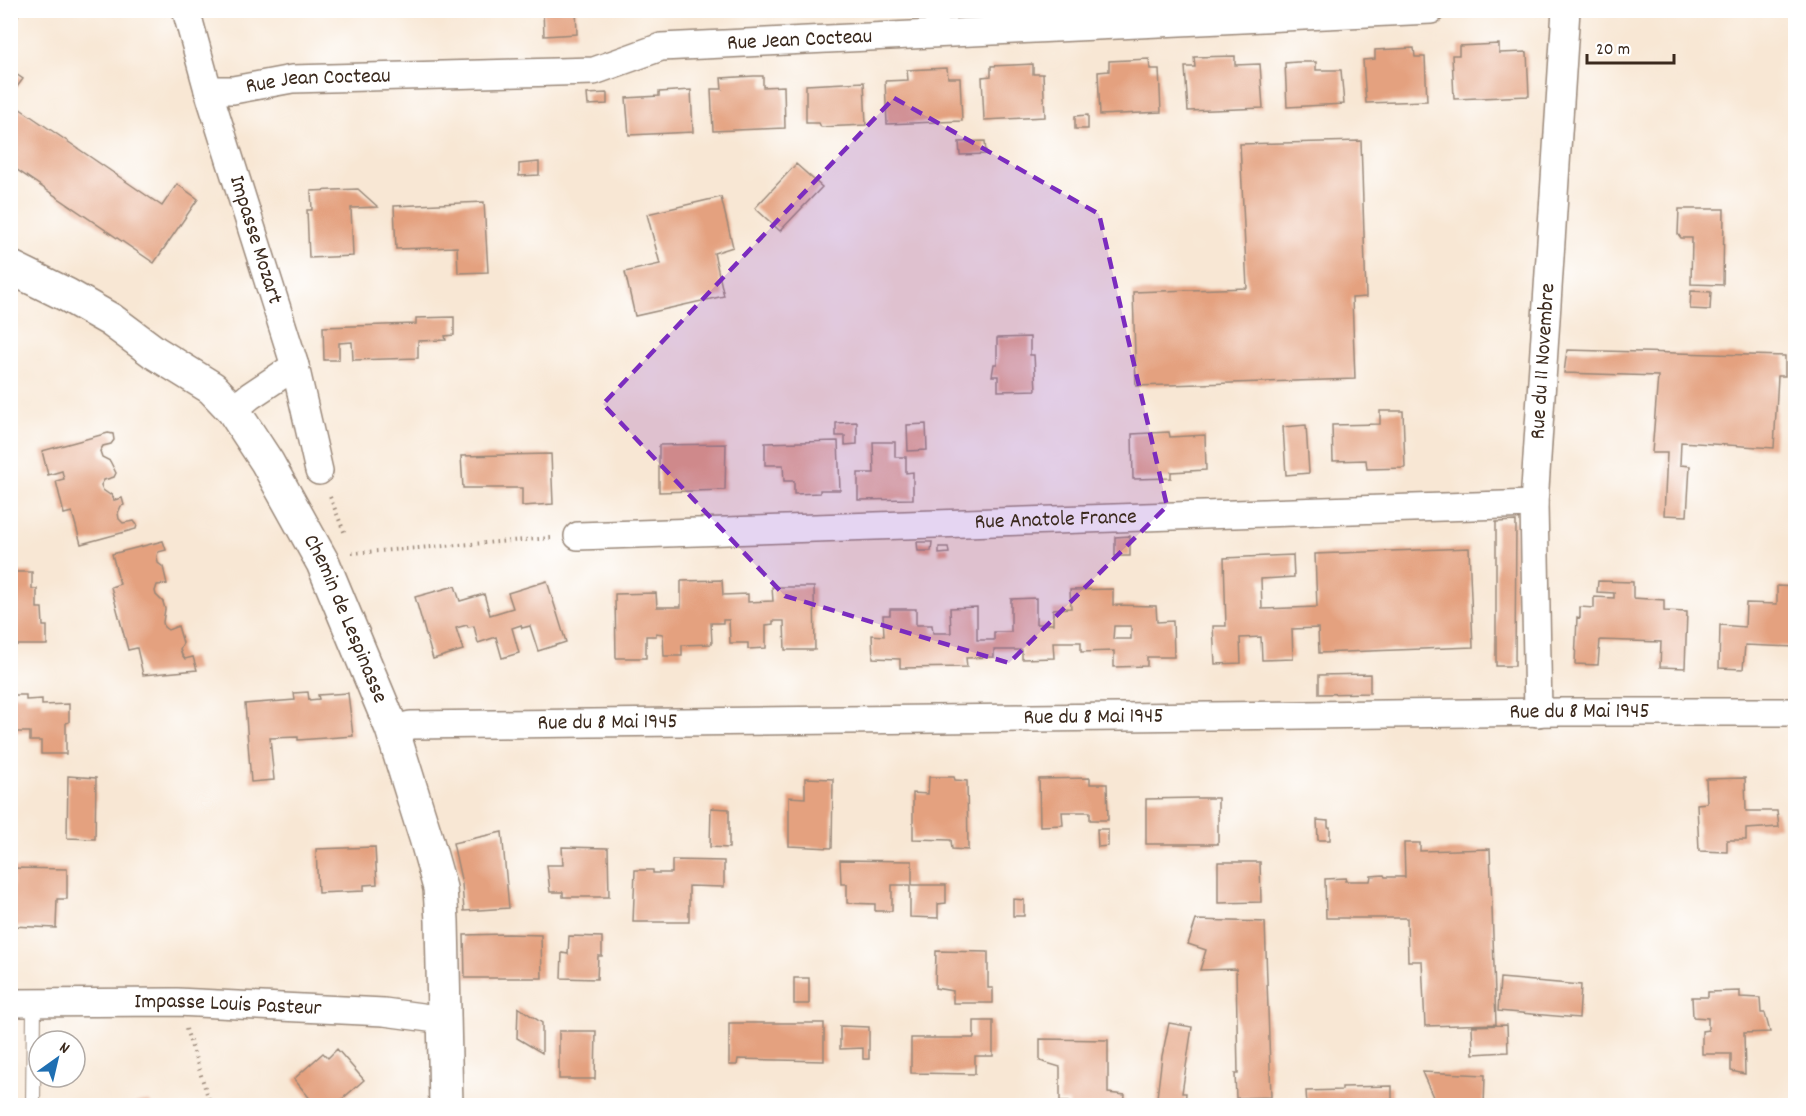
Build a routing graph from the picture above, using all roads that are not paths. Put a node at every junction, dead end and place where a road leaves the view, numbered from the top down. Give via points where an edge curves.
1 (186, 10) edge
2 (1431, 10) edge
3 (1566, 10) edge
4 (208, 90) junction
5 (10, 267) edge
6 (295, 366) junction
7 (233, 410) junction
8 (319, 471) road end
9 (1534, 504) junction
10 (578, 536) road end
11 (1796, 712) edge
12 (1538, 713) junction
13 (392, 729) junction
14 (22, 1003) edge
15 (444, 1020) junction
16 (33, 1106) edge
17 (446, 1106) edge

1 - 4 street, Impasse Mozart
2 - 4 street, Rue Jean Cocteau via 661,47 594,70 292,79 233,90
3 - 9 street, Rue du 11 Novembre
4 - 6 street, Impasse Mozart
5 - 7 street, Chemin de Lespinasse via 111,320 212,388
6 - 7 street
6 - 8 street, Impasse Mozart
7 - 13 street, Chemin de Lespinasse via 323,563
9 - 10 street, Rue Anatole France
9 - 12 street, Rue du 11 Novembre
11 - 12 street, Rue du 8 Mai 1945
12 - 13 street, Rue du 8 Mai 1945 via 411,725
13 - 15 street, Chemin de Lespinasse via 440,888
14 - 15 street, Impasse Louis Pasteur via 177,1002 384,1012
14 - 16 lane
15 - 17 street, Chemin de Lespinasse

